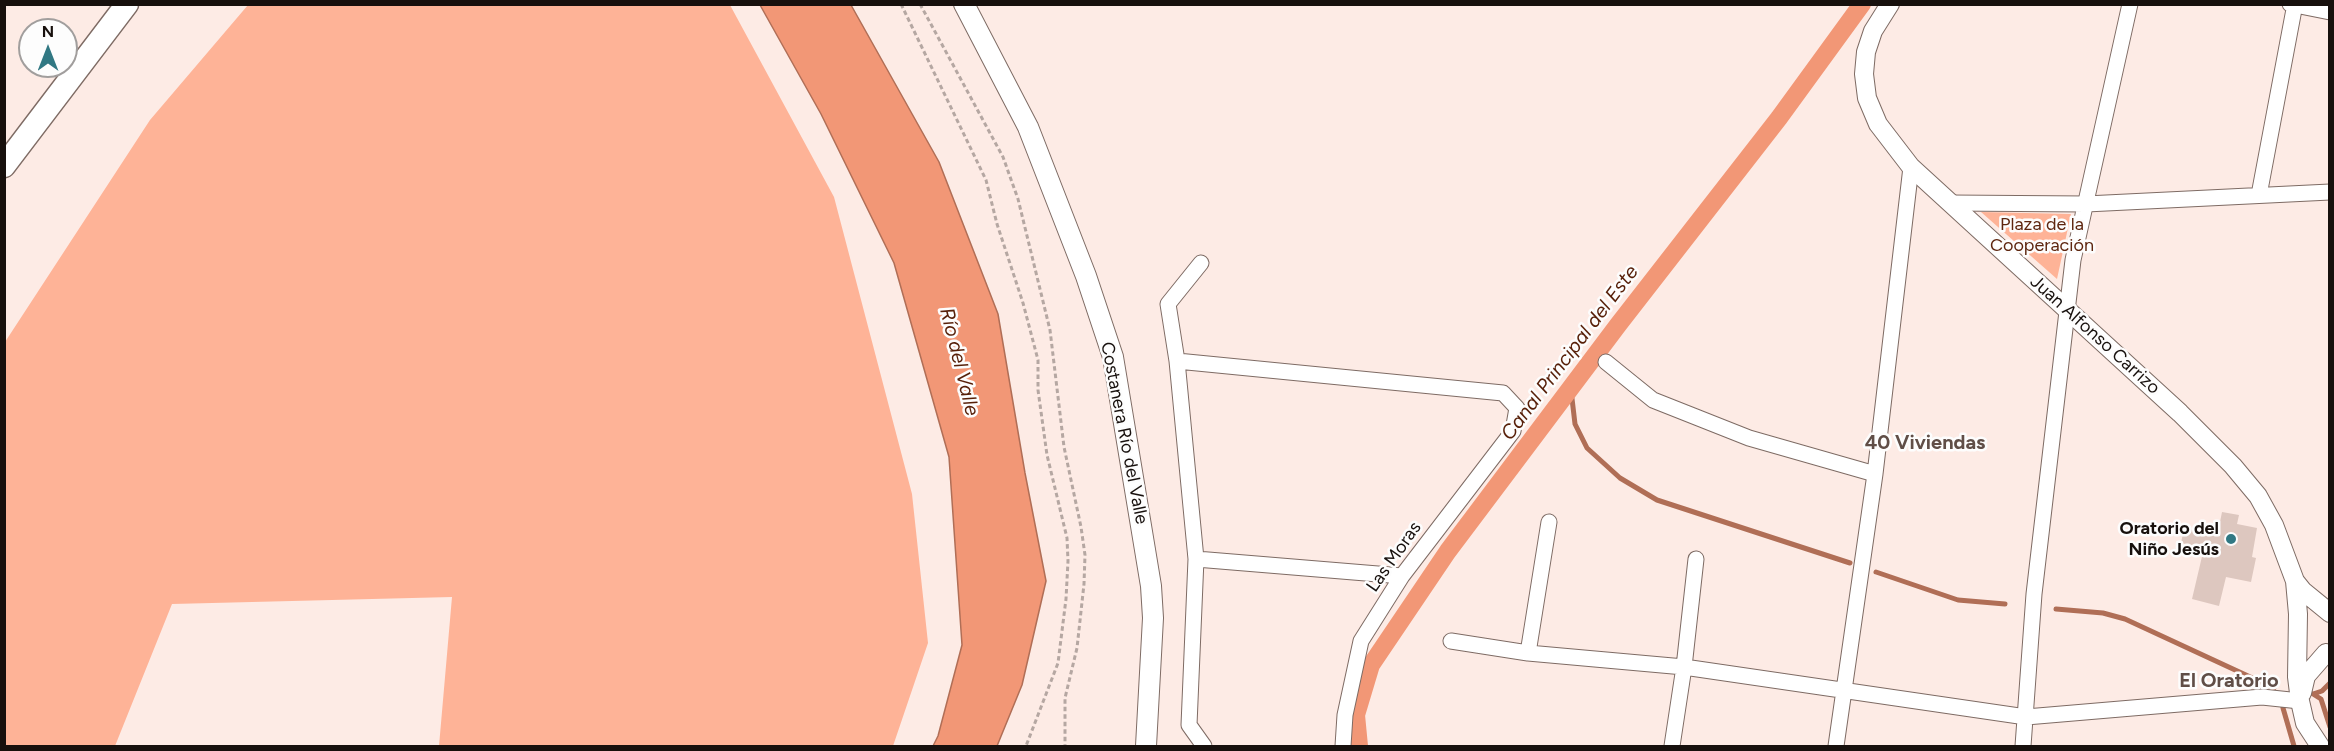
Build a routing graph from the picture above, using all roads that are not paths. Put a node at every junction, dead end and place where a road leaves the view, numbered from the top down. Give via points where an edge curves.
1 (964, 4) edge
2 (1890, 4) edge
3 (2130, 4) edge
4 (2293, 5) edge
5 (128, 6) edge
6 (2330, 12) edge
7 (4, 166) edge
8 (1911, 167) junction
9 (2330, 192) edge
10 (2259, 195) junction
11 (1950, 203) junction
12 (2086, 204) junction
13 (1201, 263) dead end
14 (2068, 310) junction
15 (1177, 361) junction
16 (1606, 362) dead end
17 (1875, 474) junction
18 (1549, 522) dead end
19 (1196, 559) junction
20 (1696, 559) dead end
21 (1402, 576) junction
22 (2295, 581) junction
23 (2328, 612) edge
24 (2298, 633) junction
25 (1450, 640) dead end
26 (2328, 652) edge
27 (1528, 653) junction
28 (1684, 667) junction
29 (1845, 692) junction
30 (2300, 701) junction
31 (2026, 717) junction
32 (1146, 747) edge
33 (1204, 747) edge
34 (1343, 747) edge
35 (1672, 747) edge
36 (1836, 747) edge
37 (2024, 747) edge
38 (2320, 747) edge

1 - 32 main road, Costanera Río del Valle via 1028,127 1082,264 1113,357 1151,586
2 - 8 street, Juan Alfonso Carrizo via 1873,31 1864,74 1878,124
3 - 12 street
4 - 6 street
4 - 10 street
5 - 7 main road
8 - 11 street, Juan Alfonso Carrizo
8 - 17 street
9 - 10 street
10 - 12 street
11 - 12 street
11 - 14 street, Juan Alfonso Carrizo
12 - 14 street via 2073,260
13 - 15 street via 1168,304
14 - 22 street, Juan Alfonso Carrizo via 2233,466 2258,496 2274,525
14 - 31 street via 2034,594
15 - 19 street
15 - 21 street, Las Moras via 1503,393 1518,408 1513,431
16 - 17 street via 1653,400 1749,438
17 - 29 street
18 - 27 street
19 - 21 street
19 - 33 street via 1189,725
20 - 28 street
21 - 34 street, Las Moras via 1361,641 1345,715
22 - 23 street, Juan Alfonso Carrizo
22 - 24 street, Juan Alfonso Carrizo
23 - 24 street via 2317,610 2309,614
24 - 26 street via 2302,647 2309,652
24 - 30 street, Juan Alfonso Carrizo
25 - 27 street
26 - 30 street via 2306,676
27 - 28 street
28 - 29 street
28 - 35 street
29 - 31 street
29 - 36 street
30 - 31 street via 2262,696
30 - 38 street, Juan Alfonso Carrizo via 2306,723
31 - 37 street

